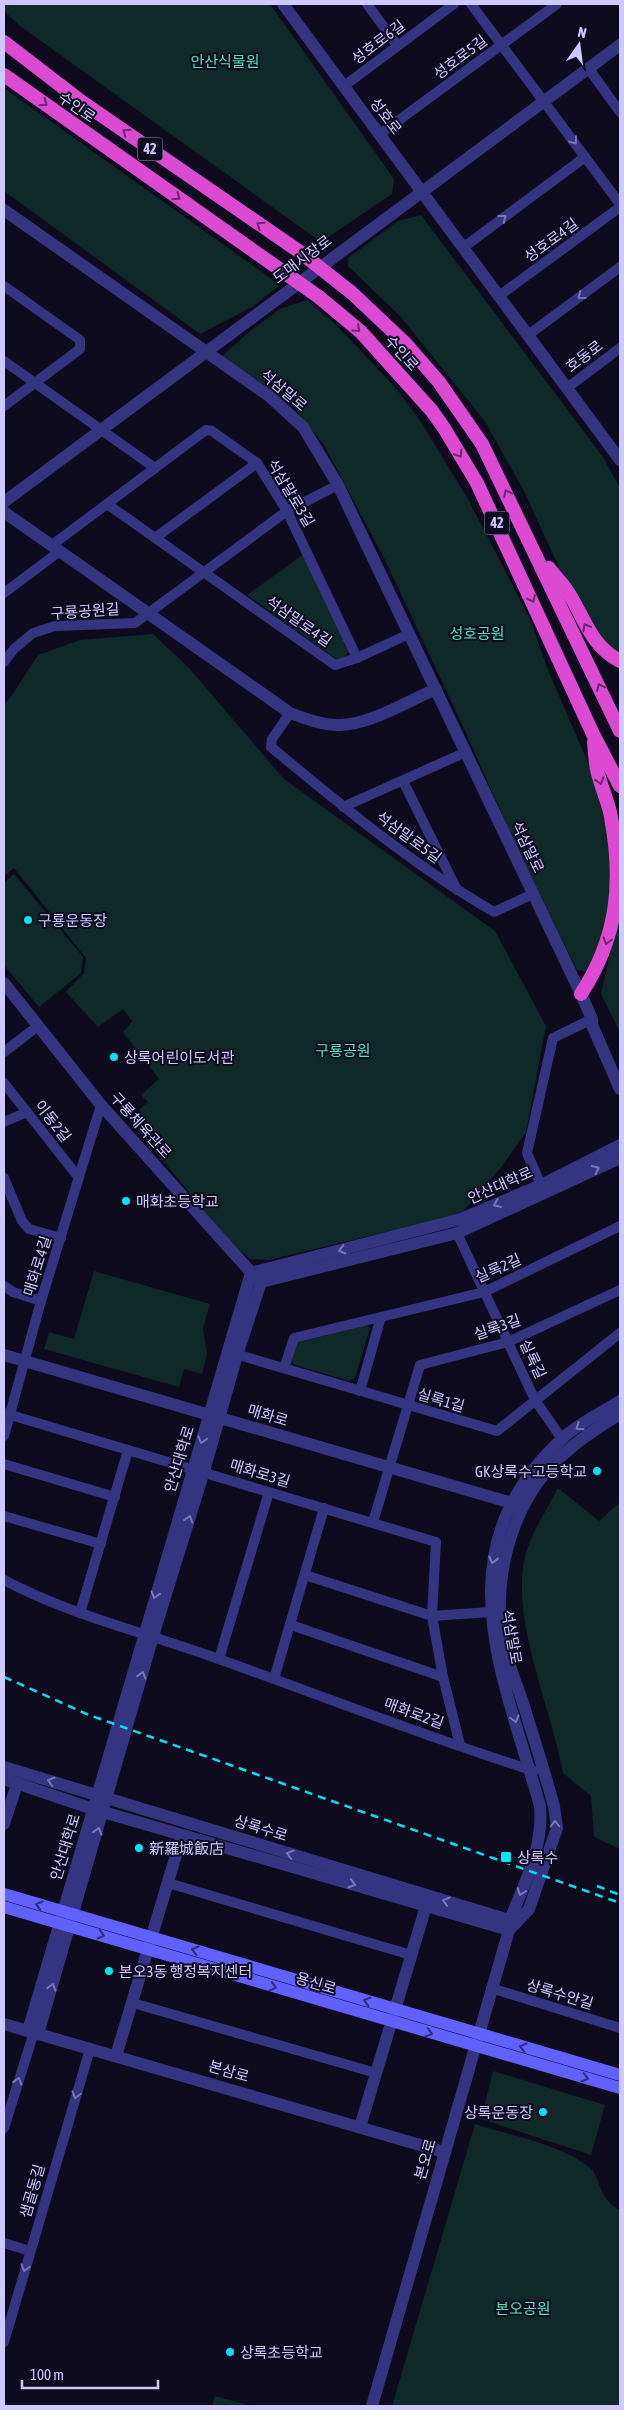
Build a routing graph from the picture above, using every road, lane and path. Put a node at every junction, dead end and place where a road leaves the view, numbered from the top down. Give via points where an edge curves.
1 (282, 4) edge
2 (367, 4) edge
3 (454, 4) edge
4 (471, 4) edge
5 (557, 4) edge
6 (4, 42) edge
7 (502, 44) junction
8 (397, 45) junction
9 (620, 45) edge
10 (589, 69) junction
11 (4, 75) edge
12 (344, 86) junction
13 (545, 102) junction
14 (620, 112) edge
15 (380, 134) junction
16 (585, 157) junction
17 (422, 190) junction
18 (620, 206) edge
19 (5, 215) edge
20 (464, 248) junction
21 (620, 267) edge
22 (4, 286) edge
23 (499, 296) junction
24 (528, 335) junction
25 (620, 348) edge
26 (204, 352) junction
27 (4, 361) edge
28 (36, 383) junction
29 (566, 388) junction
30 (4, 406) edge
31 (100, 429) junction
32 (620, 460) edge
33 (257, 463) junction
34 (155, 468) junction
35 (338, 485) junction
36 (4, 502) edge
37 (107, 504) junction
38 (287, 511) junction
39 (4, 512) edge
40 (527, 536) junction
41 (155, 538) junction
42 (56, 548) junction
43 (204, 572) junction
44 (4, 593) edge
45 (148, 613) junction
46 (410, 634) junction
47 (357, 658) junction
48 (620, 660) edge
49 (4, 662) edge
50 (436, 689) junction
51 (290, 713) junction
52 (620, 732) edge
53 (593, 734) junction
54 (466, 752) junction
55 (403, 781) junction
56 (620, 786) edge
57 (343, 807) junction
58 (457, 892) junction
59 (533, 894) junction
60 (4, 983) edge
61 (581, 994) junction
62 (592, 1018) junction
63 (38, 1026) junction
64 (4, 1052) edge
65 (620, 1067) edge
66 (4, 1083) edge
67 (620, 1088) edge
68 (100, 1105) junction
69 (27, 1112) junction
70 (4, 1122) edge
71 (620, 1145) edge
72 (620, 1158) edge
73 (4, 1178) edge
74 (79, 1178) junction
75 (541, 1185) junction
76 (620, 1226) edge
77 (457, 1233) junction
78 (61, 1238) junction
79 (251, 1273) junction
80 (261, 1282) junction
81 (4, 1286) edge
82 (620, 1290) edge
83 (484, 1292) junction
84 (42, 1300) junction
85 (381, 1317) junction
86 (620, 1333) edge
87 (508, 1342) junction
88 (232, 1353) junction
89 (4, 1355) edge
90 (24, 1361) junction
91 (284, 1368) junction
92 (360, 1391) junction
93 (535, 1400) junction
94 (620, 1401) edge
95 (407, 1406) junction
96 (7, 1414) edge
97 (620, 1414) edge
98 (214, 1415) junction
99 (4, 1436) edge
100 (562, 1439) junction
101 (128, 1450) junction
102 (4, 1464) edge
103 (389, 1468) junction
104 (198, 1470) junction
105 (269, 1492) junction
106 (115, 1497) junction
107 (517, 1505) junction
108 (324, 1508) junction
109 (4, 1516) edge
110 (373, 1522) junction
111 (101, 1544) junction
112 (306, 1575) junction
113 (4, 1580) edge
114 (490, 1612) junction
115 (80, 1613) junction
116 (432, 1616) junction
117 (291, 1625) junction
118 (148, 1634) junction
119 (219, 1659) junction
120 (443, 1677) junction
121 (274, 1679) junction
122 (460, 1745) junction
123 (4, 1767) edge
124 (530, 1769) junction
125 (545, 1774) junction
126 (4, 1780) edge
127 (17, 1784) junction
128 (102, 1797) junction
129 (99, 1811) junction
130 (4, 1824) edge
131 (182, 1835) junction
132 (168, 1883) junction
133 (4, 1890) edge
134 (4, 1894) edge
135 (11, 1906) edge
136 (426, 1906) junction
137 (66, 1919) junction
138 (509, 1925) junction
139 (151, 1944) junction
140 (411, 1955) junction
141 (492, 1988) junction
142 (132, 2003) junction
143 (392, 2016) junction
144 (4, 2024) edge
145 (620, 2028) edge
146 (33, 2032) junction
147 (477, 2040) junction
148 (90, 2049) junction
149 (116, 2056) junction
150 (376, 2073) junction
151 (620, 2075) edge
152 (620, 2088) edge
153 (360, 2127) junction
154 (4, 2128) edge
155 (444, 2152) junction
156 (4, 2243) edge
157 (30, 2251) junction
158 (4, 2342) edge
159 (372, 2406) edge

1 - 12 street, 성호로
2 - 8 street
3 - 8 street, 성호로6길
4 - 7 street
5 - 7 street, 성호로5길
40 -> 6 highway, 수인로 / 42 via 482,444 438,382 405,343 352,293 300,252 82,102
7 - 13 street
7 - 15 street, 성호로5길
8 - 12 street, 성호로6길
9 - 10 street, 도매시장로
10 - 13 street, 도매시장로
10 - 14 street
11 -> 53 highway, 수인로 / 42 via 319,297 361,332 432,411 477,482
12 - 15 street, 성호로
13 -> 16 street
13 - 17 street, 도매시장로
15 - 17 street, 성호로
16 - 18 street
20 -> 16 street
17 - 20 street, 성호로
17 - 26 street, 도매시장로
18 - 23 street, 성호로4길
19 - 26 street, 석삼말로
20 - 23 street, 성호로
21 -> 24 street
22 - 28 street via 80,340 80,349
23 - 24 street, 성호로
24 - 29 street, 성호로
25 - 29 street, 호동로
26 - 31 street, 도매시장로
26 - 35 street, 석삼말로 via 269,396 303,427
27 - 28 street
28 - 30 street
28 - 31 street
29 - 32 street, 성호로
31 - 34 street
31 - 36 street, 도매시장로
33 - 34 street, 석삼말로3길 via 206,430
33 - 38 street, 석삼말로3길
33 - 41 street
34 - 37 street, 석삼말로3길
35 - 38 street
35 - 46 street, 석삼말로
37 - 41 street, 석삼말로4길
37 - 42 street, 석삼말로3길
38 - 43 street
38 - 47 street, 석삼말로3길
39 - 42 street
48 -> 40 highway via 606,652 590,634 567,590
52 -> 40 highway, 수인로 / 42
41 - 43 street, 석삼말로4길
42 - 44 street, 석삼말로3길
42 - 45 street
43 - 45 street, 구룡공원길
43 - 47 street, 석삼말로4길 via 334,665
45 - 49 street, 구룡공원길 via 135,623 55,626 33,633
45 - 51 street
46 - 47 street, 석삼말로4길
46 - 50 street, 석삼말로
50 - 51 street via 364,721 339,725 312,722
50 - 54 street, 석삼말로
51 - 57 street, 석삼말로5길 via 272,739 271,747
53 - 56 highway, 수인로 / 42
53 -> 61 highway via 597,769 611,815 618,884 606,946
54 - 55 street, 석삼말로5길
54 - 59 street, 석삼말로
55 - 57 street, 석삼말로5길
55 - 58 street, 석삼말로5길
57 - 58 street, 석삼말로5길
58 - 59 street, 석삼말로5길 via 494,912
59 - 61 street, 석삼말로
60 - 63 street, 구룡체육관로
61 - 62 street, 석삼말로
62 - 65 street, 석삼말로 via 600,1023
62 - 67 street, 석삼말로 via 592,1025
62 - 75 street via 553,1038 528,1153
63 - 64 street
63 - 68 street, 구룡체육관로
66 - 69 street, 이동2길
68 - 74 street, 매화로4길
68 - 79 street, 구룡체육관로
69 - 70 street
69 - 74 street, 이동2길
71 - 75 street, 안산대학로
77 -> 72 street, 안산대학로
73 - 78 street via 22,1222 29,1229
74 - 78 street, 매화로4길
75 -> 79 street, 안산대학로 via 461,1219
76 - 83 street, 실록2길
77 - 80 street, 안산대학로
77 - 83 street, 실록길
78 - 84 street, 매화로4길
79 - 80 street, 구룡체육관로
79 - 88 street, 안산대학로
80 - 88 street, 안산대학로
81 - 84 street via 12,1292
82 - 87 street, 실록3길
83 - 85 street, 실록2길
83 - 87 street, 실록길
84 - 90 street, 매화로4길
85 - 91 street, 실록2길 via 294,1338
85 - 92 street
86 - 93 street, 실록1길
87 - 93 street, 실록길
87 - 95 street, 실록3길 via 420,1365
88 - 91 street, 실록1길
88 - 98 street, 안산대학로
89 - 90 street, 매화로
90 - 96 street, 매화로4길
90 - 98 street, 매화로
91 - 92 street, 실록1길
92 - 95 street, 실록1길
93 - 95 street, 실록1길 via 497,1431
93 - 100 street, 실록길
94 -> 100 street, 석삼말로
95 - 103 street
96 - 99 street, 매화로4길
96 - 101 street, 매화로3길
97 - 107 street, 석삼말로 via 558,1461
98 - 103 street, 매화로
98 - 104 street, 안산대학로
100 - 107 street, 석삼말로 via 533,1469
101 - 104 street, 매화로3길
101 - 106 street
102 - 106 street
103 - 107 street, 매화로
103 - 110 street
104 - 105 street, 매화로3길
104 - 118 street, 안산대학로
105 - 108 street, 매화로3길
105 - 119 street
106 - 111 street
107 -> 114 street, 석삼말로 via 500,1533 490,1570
107 - 125 street, 석삼말로 via 502,1574 504,1646
108 - 110 street, 매화로3길
108 - 112 street
109 - 111 street
110 - 116 street, 매화로3길 via 436,1542
111 - 115 street
112 - 116 street
112 - 117 street
113 - 115 street, 매화로2길
114 - 116 street
114 -> 124 street, 석삼말로 via 496,1654
115 - 118 street, 매화로2길
116 - 120 street, 매화로3길
117 - 120 street
117 - 121 street
118 - 119 street, 매화로2길
118 - 128 street, 안산대학로
119 - 121 street, 매화로2길
120 - 122 street, 매화로3길
121 - 122 street, 매화로2길
122 - 124 street, 매화로2길
128 -> 123 street, 상록수로
124 - 125 street, 매화로2길
124 -> 138 street, 석삼말로 via 542,1827
138 -> 125 street, 석삼말로 via 529,1909 557,1828
126 - 127 street, 상록수로
127 - 129 street, 상록수로
127 - 130 street
128 - 129 street, 안산대학로
138 -> 128 street, 상록수로
129 - 131 street, 상록수로
129 - 137 street, 안산대학로
131 - 132 street
131 -> 136 street, 상록수로
132 - 139 street
132 - 140 street
133 - 135 street
134 - 135 main road, 용신로
135 - 137 main road, 용신로
136 - 138 street, 상록수로
136 - 140 street
137 - 139 main road, 용신로
137 - 146 street, 안산대학로
138 - 141 street, 본오로
139 - 142 street
139 - 143 main road, 용신로
140 - 143 street
141 - 145 street, 상록수안길
141 - 147 street, 본오로
142 - 149 street
142 - 150 street
143 - 147 main road, 용신로
143 - 150 street
144 - 146 street, 본삼로
146 - 148 street, 본삼로
154 -> 146 street
151 -> 147 main road, 용신로
147 -> 152 main road, 용신로
147 - 155 street, 본오로
148 - 149 street, 본삼로
148 -> 157 street, 샘골동길
149 - 153 street, 본삼로
150 - 153 street
153 - 155 street, 본삼로
155 - 159 street, 본오로
156 - 157 street
157 -> 158 street, 샘골동길

